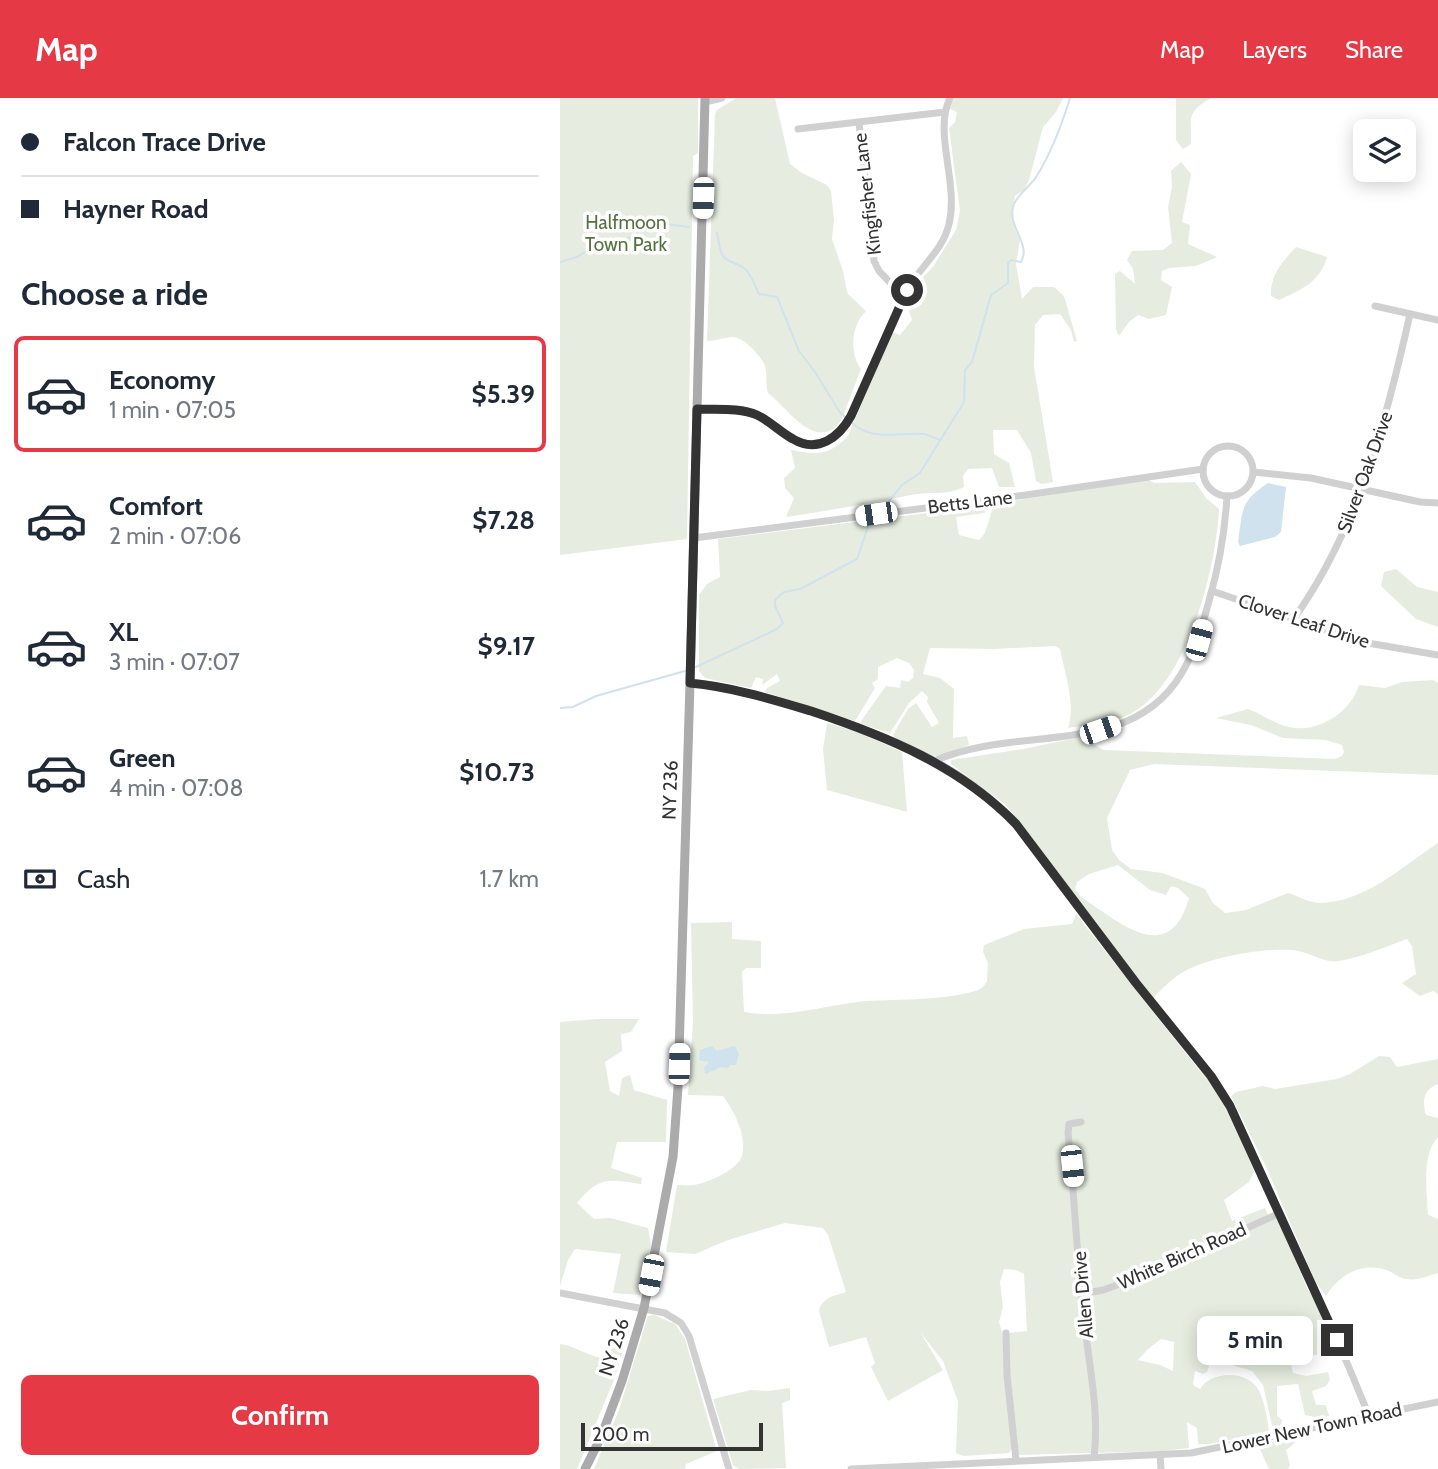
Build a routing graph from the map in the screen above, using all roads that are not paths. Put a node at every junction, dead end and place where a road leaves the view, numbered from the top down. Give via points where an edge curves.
1 (722, 98) edge
2 (950, 98) edge
3 (705, 100) edge
4 (945, 112) junction
5 (859, 122) junction
6 (798, 129) dead end
7 (904, 297) junction
8 (1375, 306) dead end
9 (1410, 314) junction
10 (1438, 320) edge
11 (697, 409) junction
12 (1203, 470) junction
13 (1254, 472) junction
14 (1363, 488) junction
15 (1227, 496) junction
16 (1438, 503) edge
17 (694, 538) junction
18 (1212, 591) junction
19 (1293, 620) junction
20 (1438, 655) edge
21 (690, 683) junction
22 (934, 761) junction
23 (1080, 1122) dead end
24 (1280, 1213) junction
25 (560, 1293) edge
26 (1082, 1294) junction
27 (644, 1308) junction
28 (1006, 1333) dead end
29 (1438, 1402) edge
30 (1369, 1416) junction
31 (1160, 1455) junction
32 (1094, 1457) junction
33 (1016, 1460) junction
34 (585, 1469) edge
35 (729, 1469) edge
36 (851, 1469) edge
37 (1161, 1469) edge

1 - 3 street
2 - 4 street
3 - 11 main road, NY 236 / NY 236
4 - 5 street
4 - 7 street via 953,190 949,225
5 - 6 street
5 - 7 street, Kingfisher Lane via 874,261
7 - 11 street via 851,416 832,439 804,444 754,414
8 - 9 street
9 - 10 street
9 - 14 street, Silver Oak Drive via 1395,385
11 - 17 main road, NY 236 / NY 236
12 - 13 street via 1207,456 1227,445 1247,454
12 - 15 street via 1207,485
12 - 17 street, Betts Lane
13 - 14 street
13 - 15 street via 1247,488
14 - 16 street
14 - 19 street, Silver Oak Drive via 1332,559
15 - 18 street via 1225,532
17 - 21 main road, NY 236 / NY 236
18 - 19 street, Clover Leaf Drive
18 - 22 street via 1188,666 1152,709 1100,730 969,748
19 - 20 street, Clover Leaf Drive via 1362,642
21 - 22 street via 754,694 848,723
21 - 27 main road, NY 236 / NY 236 via 673,1157
22 - 24 street via 984,793 1016,824 1211,1076 1231,1107
23 - 26 street, Allen Drive via 1069,1124 1068,1133
24 - 26 street, White Birch Road via 1134,1279
24 - 30 street
25 - 27 street
26 - 32 street, Allen Drive via 1095,1407
27 - 34 main road, NY 236 / NY 236 via 622,1381
27 - 35 street via 666,1312 689,1336
28 - 33 street
29 - 30 street, Lower New Town Road
30 - 31 street, Lower New Town Road
31 - 32 street, Lower New Town Road
31 - 37 street
32 - 33 street, Lower New Town Road
33 - 36 street, Lower New Town Road

